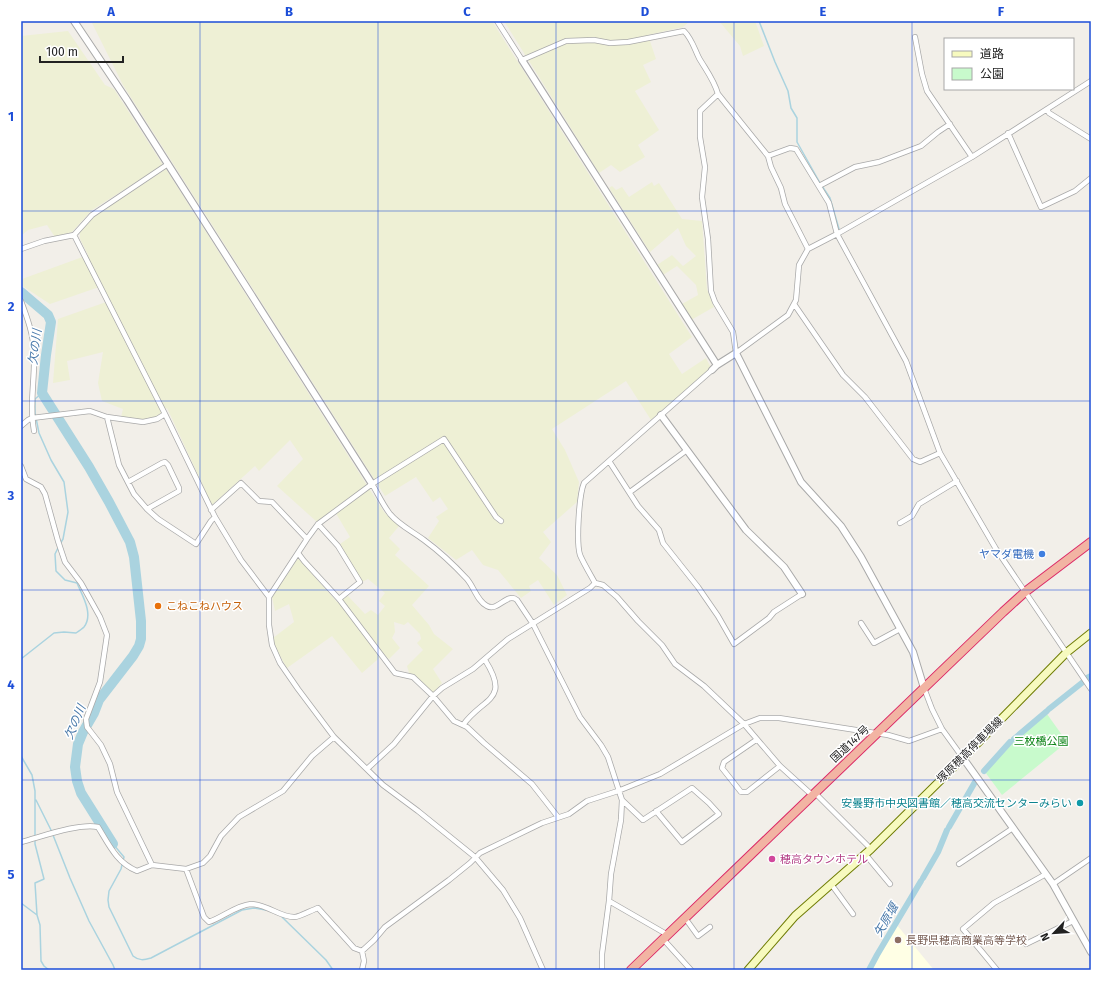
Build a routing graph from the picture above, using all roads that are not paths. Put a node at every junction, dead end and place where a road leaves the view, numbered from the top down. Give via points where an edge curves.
1 (74, 21) edge
2 (497, 21) edge
3 (915, 37) dead end
4 (522, 60) junction
5 (1091, 81) edge
6 (718, 94) junction
7 (1047, 109) junction
8 (950, 124) junction
9 (1008, 133) junction
10 (1091, 139) edge
11 (768, 156) junction
12 (972, 157) junction
13 (168, 164) junction
14 (1091, 178) edge
15 (819, 186) junction
16 (837, 234) junction
17 (74, 235) junction
18 (21, 249) edge
19 (808, 249) junction
20 (21, 300) edge
21 (794, 304) junction
22 (736, 353) junction
23 (717, 365) junction
24 (712, 370) joint
25 (165, 414) junction
26 (661, 415) junction
27 (35, 417) junction
28 (107, 417) junction
29 (21, 426) edge
30 (34, 431) dead end
31 (686, 450) junction
32 (940, 453) junction
33 (609, 461) junction
34 (21, 466) edge
35 (956, 481) junction
36 (128, 482) junction
37 (372, 484) junction
38 (630, 492) junction
39 (147, 509) junction
40 (211, 510) junction
41 (215, 517) junction
42 (501, 521) dead end
43 (900, 523) dead end
44 (318, 524) junction
45 (307, 539) junction
46 (1091, 542) edge
47 (298, 552) junction
48 (595, 583) junction
49 (1025, 592) junction
50 (802, 594) joint
51 (269, 597) junction
52 (339, 599) junction
53 (861, 623) dead end
54 (533, 624) junction
55 (900, 629) junction
56 (1091, 633) edge
57 (1066, 653) junction
58 (485, 660) junction
59 (924, 688) junction
60 (1091, 689) edge
61 (433, 696) junction
62 (744, 724) junction
63 (463, 725) junction
64 (942, 729) junction
65 (877, 734) junction
66 (334, 737) junction
67 (756, 740) junction
68 (963, 758) junction
69 (780, 766) junction
70 (367, 769) junction
71 (618, 791) junction
72 (814, 794) junction
73 (622, 800) junction
74 (656, 811) junction
75 (558, 817) junction
76 (1013, 828) junction
77 (21, 842) edge
78 (868, 852) junction
79 (475, 857) junction
80 (1091, 858) edge
81 (959, 864) dead end
82 (152, 865) junction
83 (186, 870) junction
84 (1046, 874) junction
85 (831, 884) junction
86 (890, 884) dead end
87 (1053, 884) junction
88 (609, 901) junction
89 (853, 914) dead end
90 (685, 918) junction
91 (1073, 921) junction
92 (710, 927) dead end
93 (666, 937) junction
94 (1026, 944) dead end
95 (362, 951) junction
96 (1091, 952) edge
97 (362, 970) edge
98 (543, 970) edge
99 (602, 970) edge
100 (631, 970) edge
101 (691, 970) edge
102 (748, 970) edge
103 (996, 970) edge

1 - 13 street
2 - 4 street
3 - 8 street via 927,91
4 - 6 street via 566,41 628,42 684,31 690,37
4 - 23 street
5 - 7 street
6 - 11 street
6 - 22 street via 700,111 700,137 705,167 702,198 708,239 711,291 733,332
7 - 9 street
7 - 10 street
8 - 12 street
8 - 15 street via 921,146 879,162 855,167
9 - 12 street
9 - 14 street via 1041,207 1075,191
11 - 15 street via 790,148 796,149
11 - 19 street via 785,204
12 - 16 street
13 - 17 street via 94,213
13 - 37 street
15 - 16 street via 829,203
16 - 19 street
16 - 32 street via 906,361
17 - 18 street
17 - 25 street
19 - 21 street via 799,265
20 - 27 street via 28,319 34,353
21 - 22 street via 788,315
21 - 32 street via 843,375 913,458 920,462
22 - 23 street
22 - 55 street via 801,482 842,526
23 - 24 street
24 - 26 street
25 - 28 street via 143,422
25 - 40 street
26 - 31 street
26 - 33 street
27 - 28 street via 90,411
27 - 29 street
27 - 30 street
28 - 36 street via 119,464
31 - 38 street
31 - 50 street via 746,530 784,567
32 - 35 street
33 - 38 street
33 - 48 street via 584,483 582,493 578,544 580,554
34 - 82 street via 26,479 41,487 45,494 65,562 81,583 107,635 100,682 86,719 87,727 101,745 110,764 117,792
35 - 43 street via 919,504 912,516
35 - 49 street
36 - 39 street
36 - 39 street via 166,462 179,491
37 - 42 street via 444,439
37 - 44 street
37 - 54 street via 389,513 455,567 468,580 485,605 494,607 514,597
38 - 50 street via 638,506 659,530 663,543 718,616 734,644 774,612
39 - 41 street via 196,544
40 - 41 street
40 - 45 street via 241,483 258,501 272,502
41 - 51 street via 241,560
44 - 45 street
44 - 52 street via 338,546 360,582
45 - 47 street
46 - 49 highway, 国道147号
47 - 51 street
47 - 52 street
48 - 54 street
48 - 62 street via 611,590 662,645 675,664 704,686
49 - 57 street
49 - 59 highway, 国道147号
51 - 66 street via 272,645 280,663
52 - 61 street via 395,673 412,677
53 - 55 street via 874,643
54 - 58 street via 508,638
54 - 71 street via 580,717 608,757
55 - 59 street via 912,652
56 - 57 main road, 塚原穂高停車場線
57 - 60 street
57 - 68 main road, 塚原穂高停車場線
58 - 61 street
58 - 63 street via 492,671 496,689
59 - 64 street
59 - 65 highway, 国道147号
61 - 63 street via 454,721
61 - 70 street via 394,744
62 - 65 street via 760,718 779,718
62 - 67 street
62 - 71 street via 660,774
63 - 75 street via 532,784
64 - 65 street via 909,741
64 - 68 street
65 - 72 highway, 国道147号
66 - 70 street
66 - 83 street via 312,756 283,791 239,817 220,836 210,856 202,863
67 - 69 street
67 - 69 street via 724,762 722,768 741,792 747,792
68 - 76 street
68 - 78 main road, 塚原穂高停車場線
69 - 72 street
70 - 79 street via 383,785
71 - 73 street
71 - 75 street via 587,801 569,814
72 - 78 street
72 - 90 highway, 国道147号
73 - 74 street via 642,820
73 - 88 street
74 - 74 street via 692,788 718,814 682,842
75 - 79 street via 497,844
76 - 81 street
76 - 84 street
77 - 82 street via 91,826 98,827 120,861 137,870
78 - 85 main road, 塚原穂高停車場線
78 - 86 street
79 - 95 street via 449,880 385,927
79 - 98 street via 513,905
80 - 87 street
82 - 83 street
83 - 95 street via 204,917 209,922 244,905 262,906 297,918 318,908 354,948
84 - 87 street
84 - 103 street via 994,903 963,929
85 - 89 street
85 - 102 main road, 塚原穂高停車場線 via 795,916
87 - 91 street
88 - 93 street
88 - 99 street
90 - 92 street via 698,936
90 - 93 highway, 国道147号
91 - 94 street
91 - 96 street
93 - 100 highway, 国道147号
93 - 101 street
95 - 97 street

